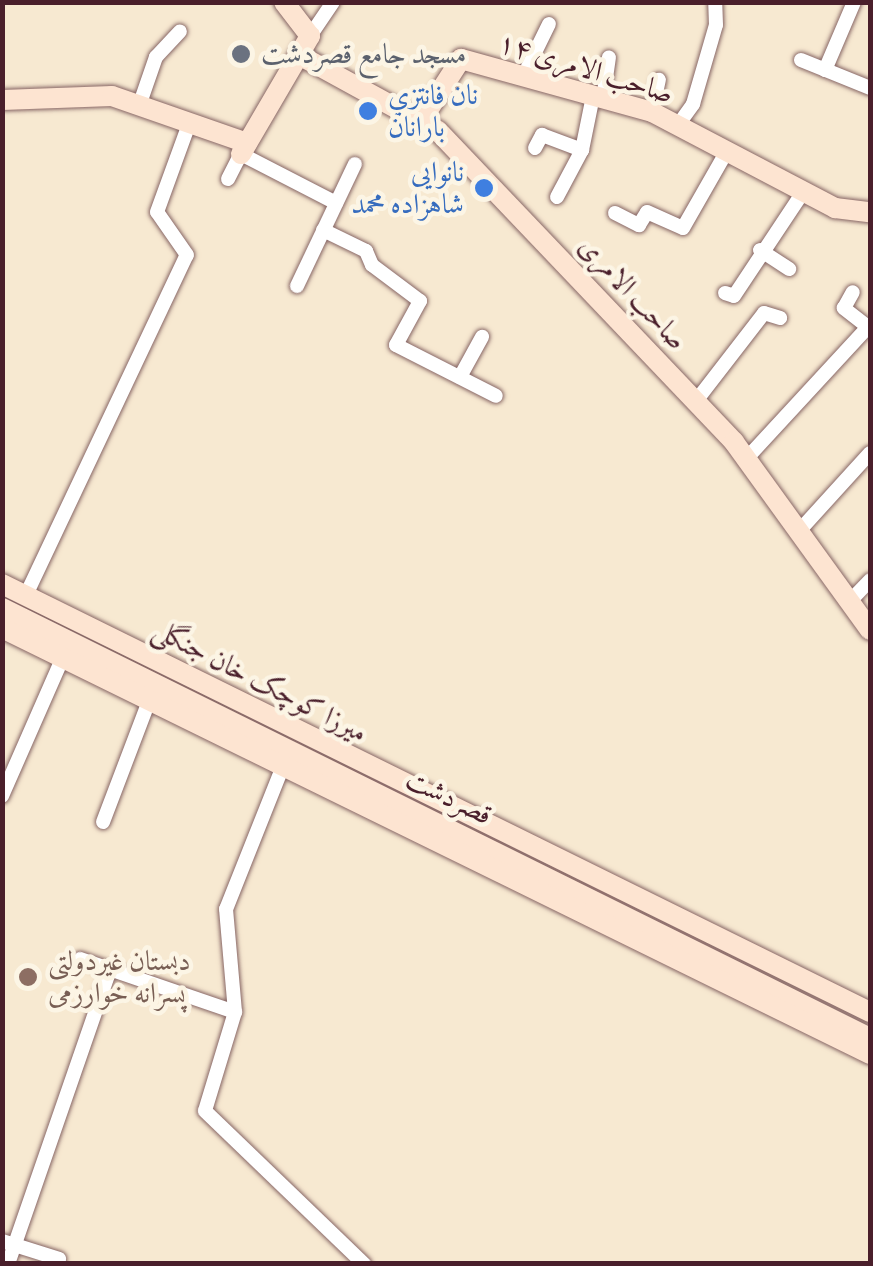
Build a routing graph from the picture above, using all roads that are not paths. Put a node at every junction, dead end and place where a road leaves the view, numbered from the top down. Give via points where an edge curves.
1 (284, 2) edge
2 (332, 2) edge
3 (715, 2) edge
4 (854, 2) edge
5 (549, 24) dead end
6 (180, 31) dead end
7 (310, 36) junction
8 (298, 55) junction
9 (609, 57) dead end
10 (801, 60) dead end
11 (824, 70) junction
12 (522, 76) junction
13 (659, 80) dead end
14 (870, 88) edge
15 (598, 98) junction
16 (2, 100) edge
17 (139, 106) junction
18 (652, 112) junction
19 (421, 121) junction
20 (188, 124) junction
21 (671, 129) junction
22 (244, 148) junction
23 (535, 148) dead end
24 (582, 150) junction
25 (728, 151) junction
26 (355, 164) dead end
27 (228, 179) dead end
28 (803, 192) junction
29 (558, 196) dead end
30 (336, 203) junction
31 (870, 212) edge
32 (615, 213) dead end
33 (323, 230) junction
34 (760, 250) junction
35 (789, 269) dead end
36 (297, 286) dead end
37 (854, 292) dead end
38 (725, 293) dead end
39 (780, 318) dead end
40 (482, 337) dead end
41 (460, 377) junction
42 (496, 396) dead end
43 (696, 401) junction
44 (870, 454) edge
45 (746, 458) junction
46 (800, 530) junction
47 (870, 580) edge
48 (2, 584) edge
49 (26, 595) junction
50 (850, 601) junction
51 (2, 608) edge
52 (2, 628) edge
53 (870, 630) edge
54 (66, 650) junction
55 (154, 694) junction
56 (283, 766) junction
57 (2, 796) edge
58 (446, 815) junction
59 (104, 822) dead end
60 (80, 959) dead end
61 (110, 969) junction
62 (235, 1012) junction
63 (870, 1012) edge
64 (870, 1038) edge
65 (870, 1054) edge
66 (9, 1243) edge
67 (59, 1258) dead end
68 (8, 1264) edge
69 (364, 1264) edge

1 - 7 main road
2 - 7 street
3 - 21 street via 716,25 693,104
4 - 11 street
5 - 12 street
6 - 17 street via 156,57
7 - 8 main road
8 - 19 main road, صاحب الامری
8 - 22 main road
9 - 15 street
10 - 11 street
11 - 14 street
12 - 15 main road, ۱۴ صاحب الامری
12 - 19 main road, ۱۴ صاحب الامری via 461,60
13 - 18 street
15 - 18 main road, ۱۴ صاحب الامری
15 - 24 street
16 - 17 main road via 112,96
17 - 20 main road
18 - 21 main road, ۱۴ صاحب الامری
19 - 43 main road, صاحب الامری via 516,210
20 - 22 main road
20 - 49 street via 157,212 187,255
21 - 25 main road, ۱۴ صاحب الامری
22 - 27 street
22 - 30 street
23 - 24 street via 542,135
24 - 29 street
25 - 28 main road, ۱۴ صاحب الامری
25 - 32 street via 684,228 647,212 639,225
26 - 30 street
28 - 31 main road, ۱۴ صاحب الامری via 835,208
28 - 34 street via 768,249
30 - 33 street
33 - 36 street
33 - 41 street via 366,251 372,265 420,300 396,344
34 - 35 street
34 - 38 street via 734,296
37 - 45 street via 844,308 868,328
39 - 43 street via 764,313
40 - 41 street
41 - 42 street
43 - 45 main road, صاحب الامری
44 - 46 street
45 - 46 main road, صاحب الامری
46 - 50 main road, صاحب الامری
47 - 50 street
48 - 49 main road, میرزا کوچک خان جنگلی
49 - 58 main road, میرزا کوچک خان جنگلی
50 - 53 main road, صاحب الامری
51 - 54 main road, قصردشت
52 - 54 main road, قصردشت
54 - 55 main road, قصردشت
54 - 57 street
55 - 56 main road, قصردشت
55 - 58 main road, قصردشت
55 - 59 street
56 - 62 street via 226,910
56 - 65 main road, قصردشت
58 - 63 main road, میرزا کوچک خان جنگلی
58 - 64 main road, قصردشت
60 - 61 street
61 - 62 street
61 - 66 street
62 - 69 street via 205,1112
66 - 67 street
66 - 68 street

